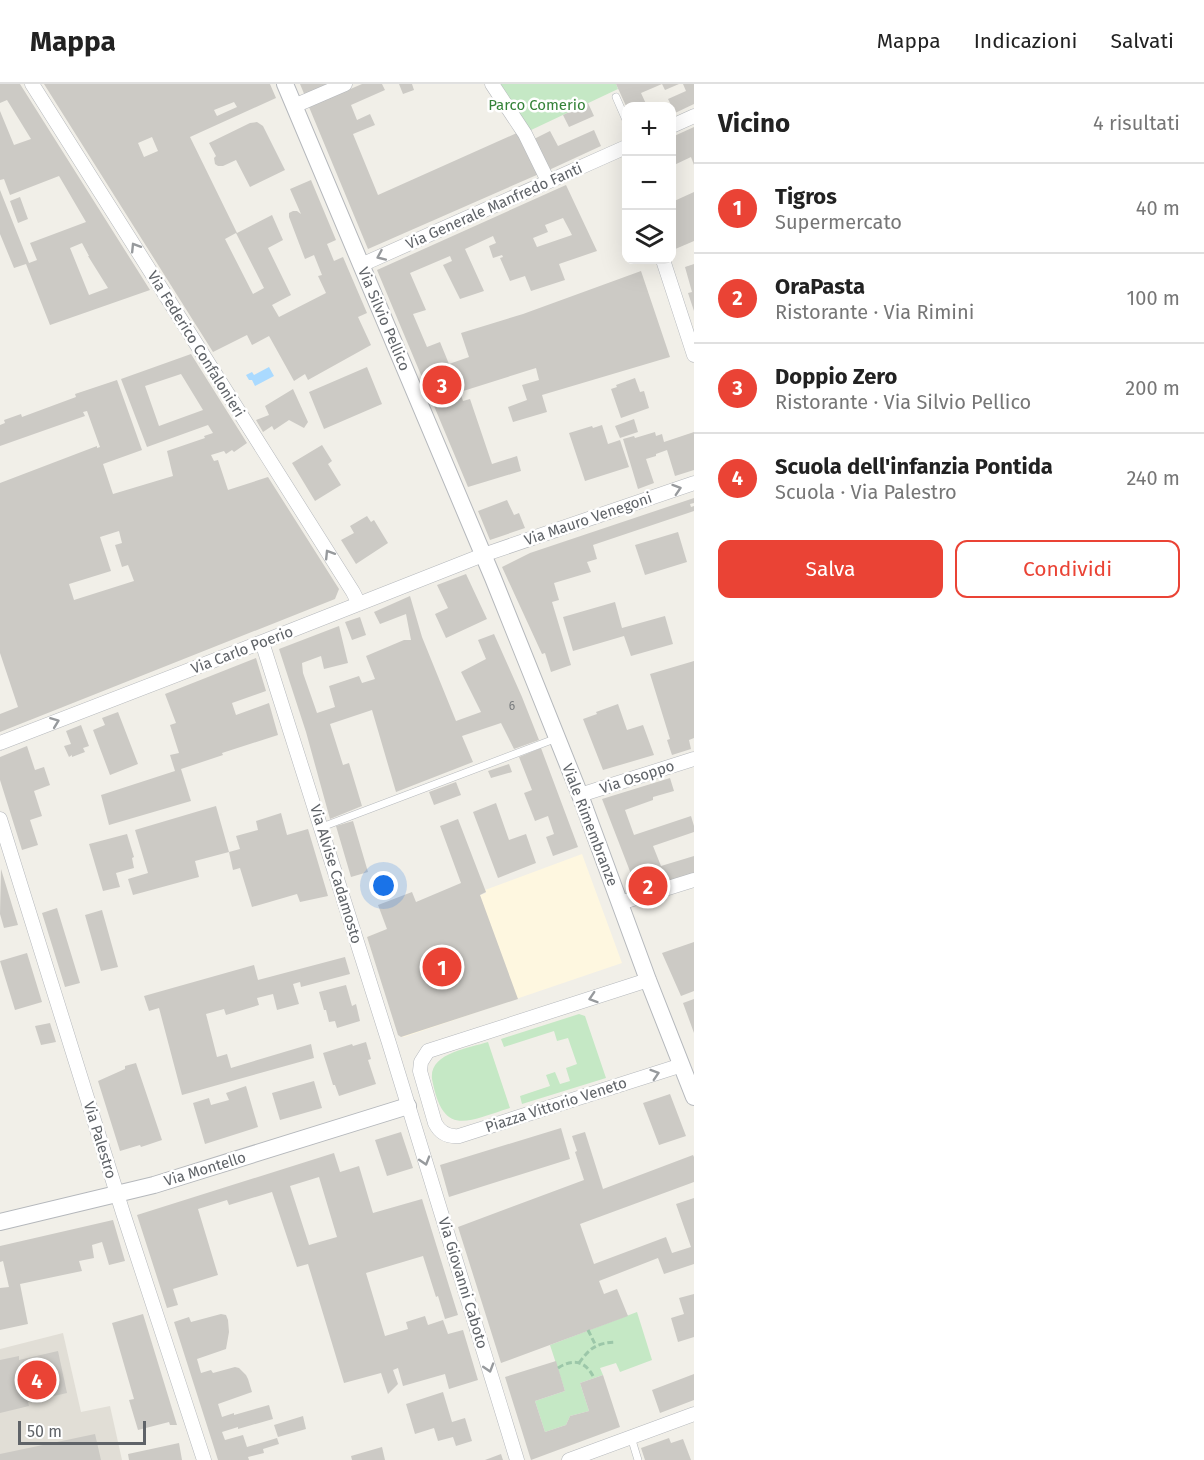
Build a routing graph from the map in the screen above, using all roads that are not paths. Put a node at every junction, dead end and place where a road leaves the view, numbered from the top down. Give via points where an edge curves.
1 (32, 84) edge
2 (285, 84) edge
3 (345, 84) edge
4 (492, 84) edge
5 (616, 97) dead end
6 (294, 106) junction
7 (622, 110) edge
8 (694, 116) edge
9 (676, 124) edge
10 (622, 150) edge
11 (548, 181) junction
12 (664, 264) edge
13 (361, 265) junction
14 (694, 355) edge
15 (694, 483) edge
16 (483, 555) junction
17 (359, 604) junction
18 (262, 642) junction
19 (557, 738) junction
20 (0, 743) edge
21 (694, 759) edge
22 (580, 795) junction
23 (0, 819) edge
24 (322, 827) junction
25 (4, 847) edge
26 (694, 880) edge
27 (620, 903) junction
28 (648, 980) junction
29 (682, 1065) junction
30 (420, 1071) junction
31 (694, 1097) edge
32 (408, 1106) junction
33 (435, 1124) junction
34 (117, 1194) junction
35 (0, 1222) edge
36 (694, 1414) edge
37 (631, 1437) junction
38 (204, 1460) edge
39 (517, 1460) edge
40 (569, 1460) edge
41 (638, 1460) edge

17 -> 1 street, Via Federico Confalonieri
2 - 6 street, Via Silvio Pellico
3 - 6 street
4 - 11 street via 525,134
5 - 7 lane
6 - 13 street, Via Silvio Pellico
8 - 9 street
10 - 11 street, Via Generale Manfredo Fanti
11 -> 13 street, Via Generale Manfredo Fanti
12 - 14 street
13 - 16 street, Via Silvio Pellico
16 -> 15 street, Via Mauro Venegoni
16 - 17 street, Via Carlo Poerio
16 - 19 street, Viale Rimembranze
17 - 18 street, Via Carlo Poerio
20 -> 18 street, Via Carlo Poerio
18 - 24 street, Via Alvise Cadamosto
19 - 22 street, Viale Rimembranze
19 - 24 lane
21 - 22 street, Via Osoppo
22 - 27 street, Viale Rimembranze
23 - 25 street, Via Palestro
24 - 32 street, Via Alvise Cadamosto
25 - 34 street, Via Palestro
26 - 27 street
27 - 28 street, Viale Rimembranze
28 - 29 street, Viale Rimembranze
28 -> 30 street via 433,1049 423,1058
29 - 31 street, Viale Rimembranze
33 -> 29 street, Piazza Vittorio Veneto via 445,1134 459,1136
30 - 32 street
30 - 33 street
32 - 33 street, Piazza Vittorio Veneto
32 - 34 street, Via Montello
32 -> 39 street, Via Giovanni Caboto
34 - 35 street, Via Montello
34 - 38 street, Via Palestro
36 - 37 street
37 - 40 street
37 - 41 lane

